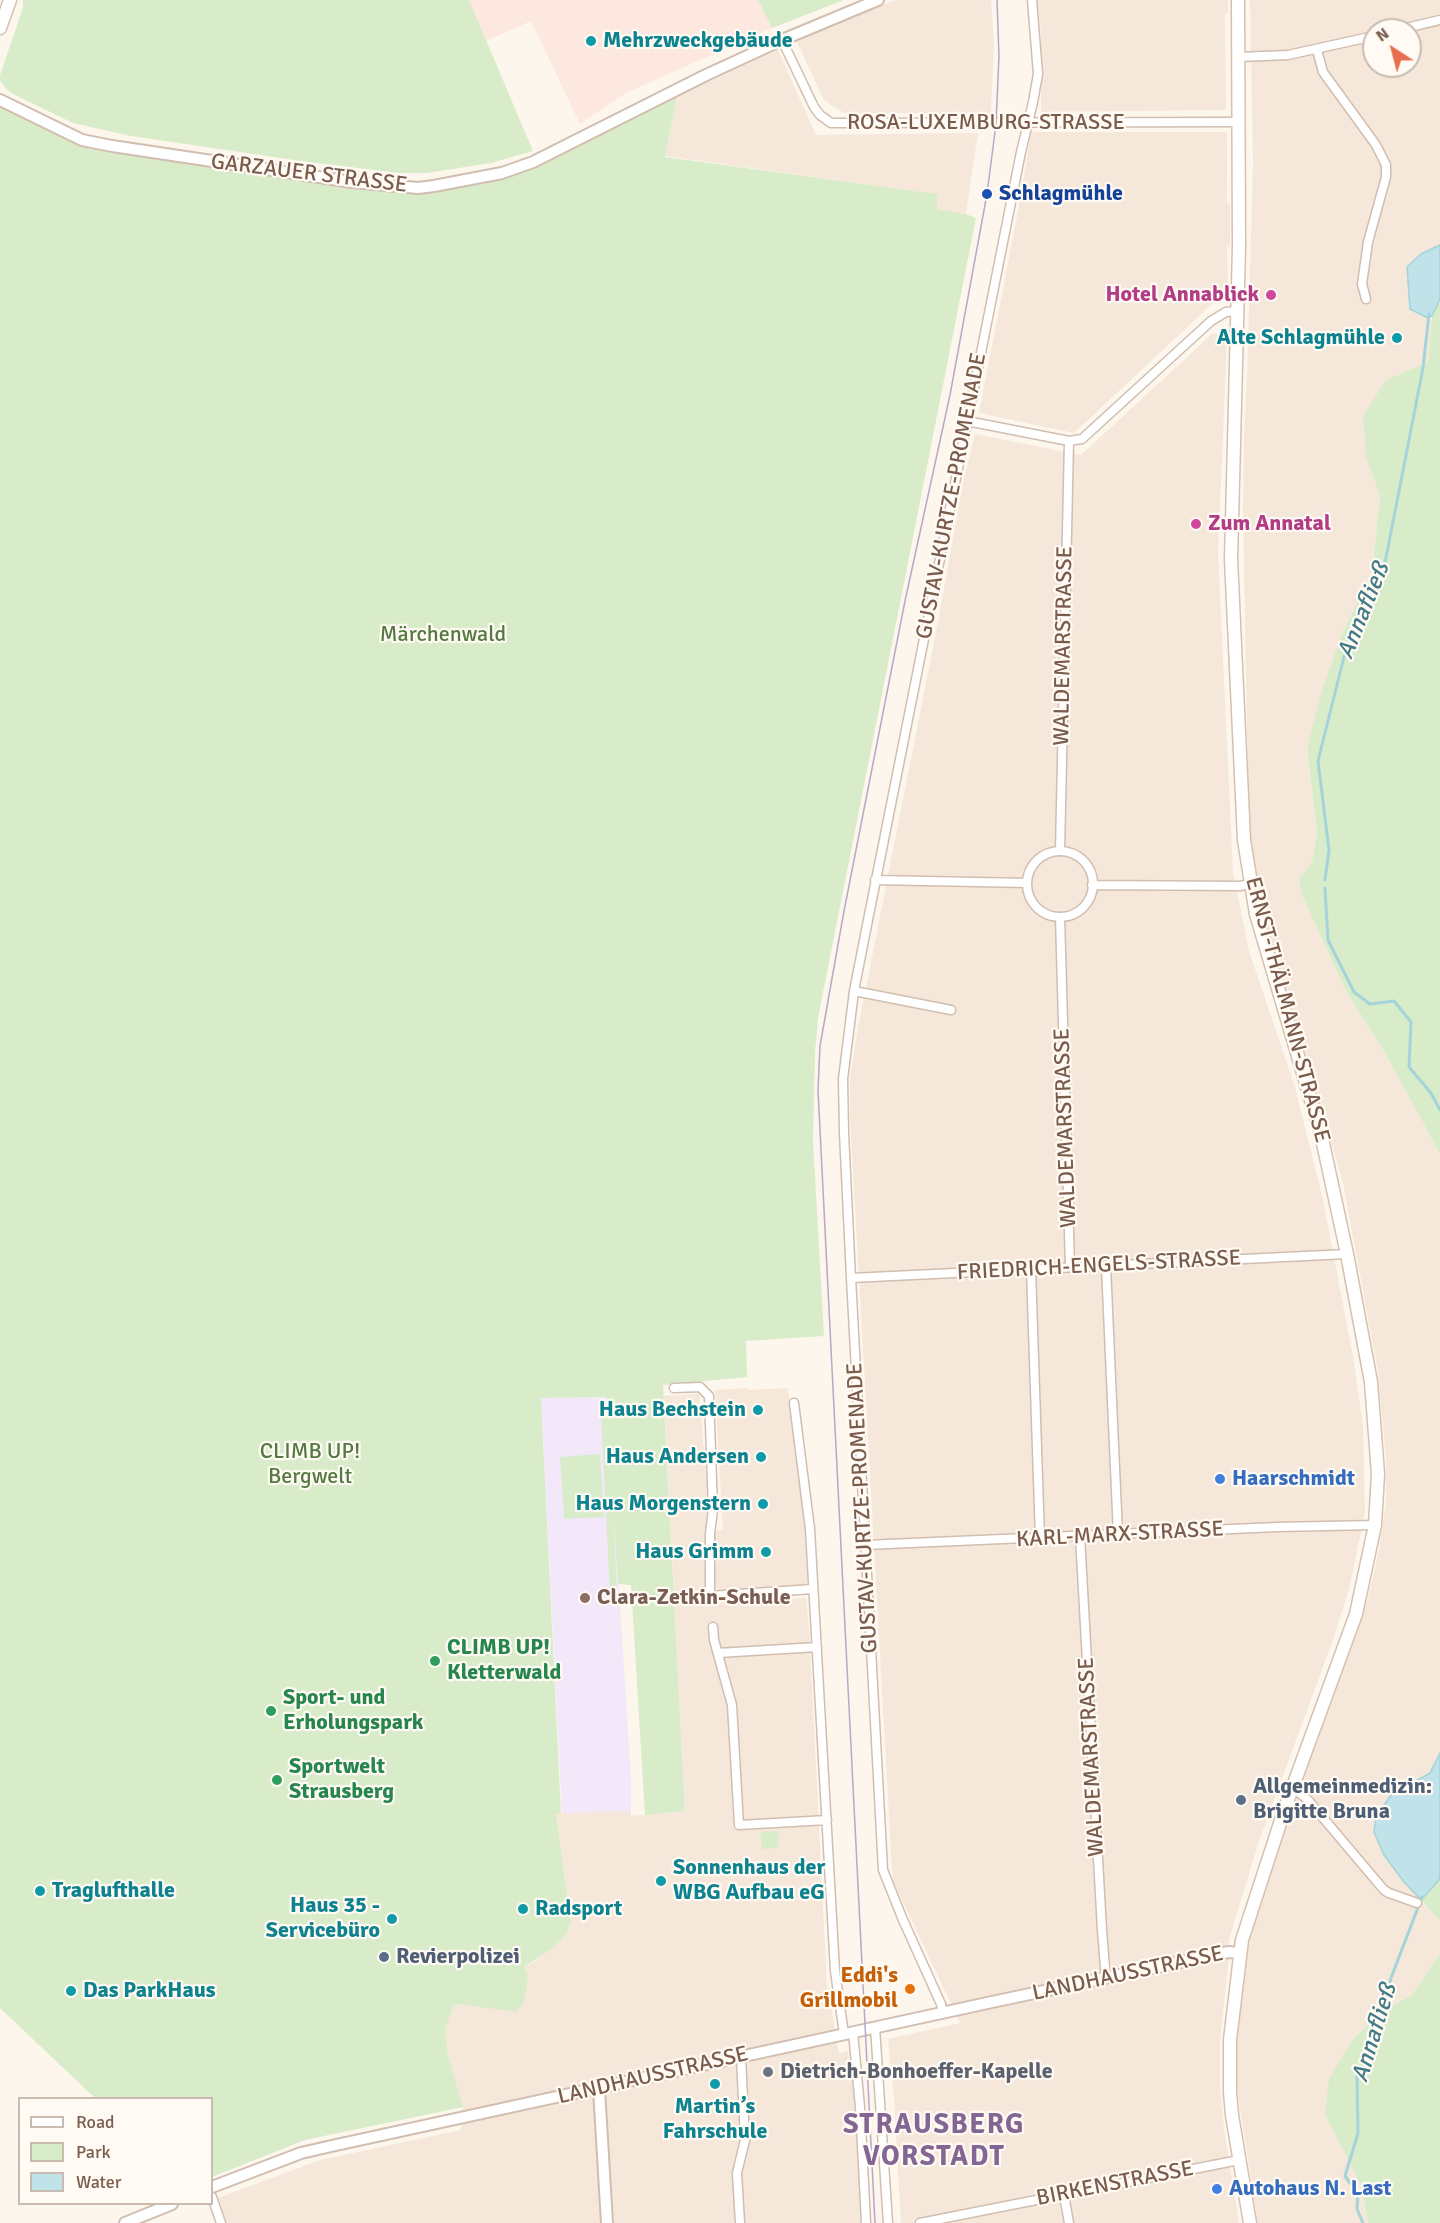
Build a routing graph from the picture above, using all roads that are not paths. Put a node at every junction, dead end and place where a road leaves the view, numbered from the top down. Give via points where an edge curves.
1 (10, 0) edge
2 (878, 0) edge
3 (1032, 0) edge
4 (1238, 0) edge
5 (1440, 20) edge
6 (1422, 24) edge
7 (0, 28) edge
8 (1362, 39) edge
9 (782, 40) junction
10 (1317, 50) junction
11 (1239, 57) junction
12 (0, 100) edge
13 (1240, 122) junction
14 (1028, 123) junction
15 (1366, 299) dead end
16 (1238, 311) junction
17 (967, 421) junction
18 (1069, 441) junction
19 (1060, 851) junction
20 (875, 880) junction
21 (1027, 883) junction
22 (1251, 884) junction
23 (1092, 885) junction
24 (1060, 916) junction
25 (854, 991) junction
26 (951, 1010) dead end
27 (1347, 1254) junction
28 (1106, 1266) junction
29 (1070, 1267) junction
30 (1031, 1269) junction
31 (851, 1278) junction
32 (674, 1388) dead end
33 (795, 1403) dead end
34 (1375, 1525) junction
35 (1118, 1535) junction
36 (1080, 1536) junction
37 (1040, 1539) junction
38 (865, 1545) junction
39 (813, 1589) junction
40 (712, 1627) dead end
41 (817, 1647) junction
42 (718, 1653) junction
43 (1292, 1787) junction
44 (827, 1820) junction
45 (1417, 1903) dead end
46 (1240, 1953) junction
47 (1107, 1978) junction
48 (943, 2013) junction
49 (875, 2027) junction
50 (848, 2033) junction
51 (741, 2057) junction
52 (600, 2088) junction
53 (1239, 2160) junction
54 (213, 2187) edge
55 (1064, 2195) junction
56 (213, 2200) edge
57 (170, 2205) edge
58 (125, 2223) edge
59 (221, 2223) edge
60 (608, 2223) edge
61 (740, 2223) edge
62 (866, 2223) edge
63 (888, 2223) edge
64 (920, 2223) edge
65 (1069, 2223) edge
66 (1250, 2223) edge

1 - 7 main road
2 - 9 street, GARZAUER STRASSE
3 - 14 street, GUSTAV-KURTZE-PROMENADE via 1038,74
4 - 11 main road, ERNST-THÄLMANN-STRASSE
5 - 6 street
8 - 10 street
9 - 12 street, GARZAUER STRASSE via 667,93 533,162 483,177 418,188 352,182 82,140
9 - 14 street, ROSA-LUXEMBURG-STRASSE via 814,107 831,123
10 - 11 street
10 - 15 street via 1323,72 1386,165 1368,242 1362,284
11 - 13 main road, ERNST-THÄLMANN-STRASSE
13 - 14 street, ROSA-LUXEMBURG-STRASSE
13 - 16 main road, ERNST-THÄLMANN-STRASSE
14 - 17 street, GUSTAV-KURTZE-PROMENADE
16 - 18 street via 1226,312 1211,321 1095,429 1082,439
16 - 22 main road, ERNST-THÄLMANN-STRASSE via 1231,558 1244,840
17 - 18 street
17 - 20 street, GUSTAV-KURTZE-PROMENADE
18 - 19 street, WALDEMARSTRASSE
19 - 21 street via 1040,857 1032,865
19 - 23 street via 1080,857 1087,865
20 - 21 street
20 - 25 street, GUSTAV-KURTZE-PROMENADE
21 - 24 street via 1038,909
22 - 23 street
22 - 27 main road, ERNST-THÄLMANN-STRASSE via 1259,925 1321,1134
23 - 24 street via 1086,904
24 - 29 street, WALDEMARSTRASSE
25 - 26 street
25 - 31 street, GUSTAV-KURTZE-PROMENADE via 843,1079
27 - 28 street, FRIEDRICH-ENGELS-STRASSE
27 - 34 main road, ERNST-THÄLMANN-STRASSE via 1371,1382 1378,1474
28 - 29 street, FRIEDRICH-ENGELS-STRASSE
28 - 35 street
29 - 30 street, FRIEDRICH-ENGELS-STRASSE
30 - 31 street, FRIEDRICH-ENGELS-STRASSE
30 - 37 street
31 - 38 street, GUSTAV-KURTZE-PROMENADE
32 - 39 street via 700,1387 709,1396 713,1509 710,1596
33 - 39 street
34 - 35 street, KARL-MARX-STRASSE
34 - 43 main road, ERNST-THÄLMANN-STRASSE via 1356,1614
35 - 36 street, KARL-MARX-STRASSE
36 - 37 street, KARL-MARX-STRASSE
36 - 47 street, WALDEMARSTRASSE
37 - 38 street, KARL-MARX-STRASSE
38 - 48 street, GUSTAV-KURTZE-PROMENADE via 883,1870
39 - 41 street
40 - 42 street
41 - 42 street
41 - 44 street
42 - 44 street via 732,1705 739,1825
43 - 45 street via 1308,1800 1384,1890
43 - 46 main road, ERNST-THÄLMANN-STRASSE via 1246,1922
44 - 50 street via 835,1971
46 - 47 street, LANDHAUSSTRASSE via 1228,1952
46 - 53 main road, ERNST-THÄLMANN-STRASSE via 1230,2040 1232,2115
47 - 48 street, LANDHAUSSTRASSE
48 - 49 street, LANDHAUSSTRASSE
49 - 50 street, LANDHAUSSTRASSE
49 - 63 street
50 - 51 street, LANDHAUSSTRASSE
50 - 62 street via 860,2107
51 - 52 street, LANDHAUSSTRASSE
51 - 61 street via 745,2140 737,2173
52 - 54 street, LANDHAUSSTRASSE via 301,2154
52 - 60 street
53 - 55 street, BIRKENSTRASSE
53 - 66 main road, ERNST-THÄLMANN-STRASSE
55 - 64 street, BIRKENSTRASSE
55 - 65 street
56 - 59 street
57 - 58 street

